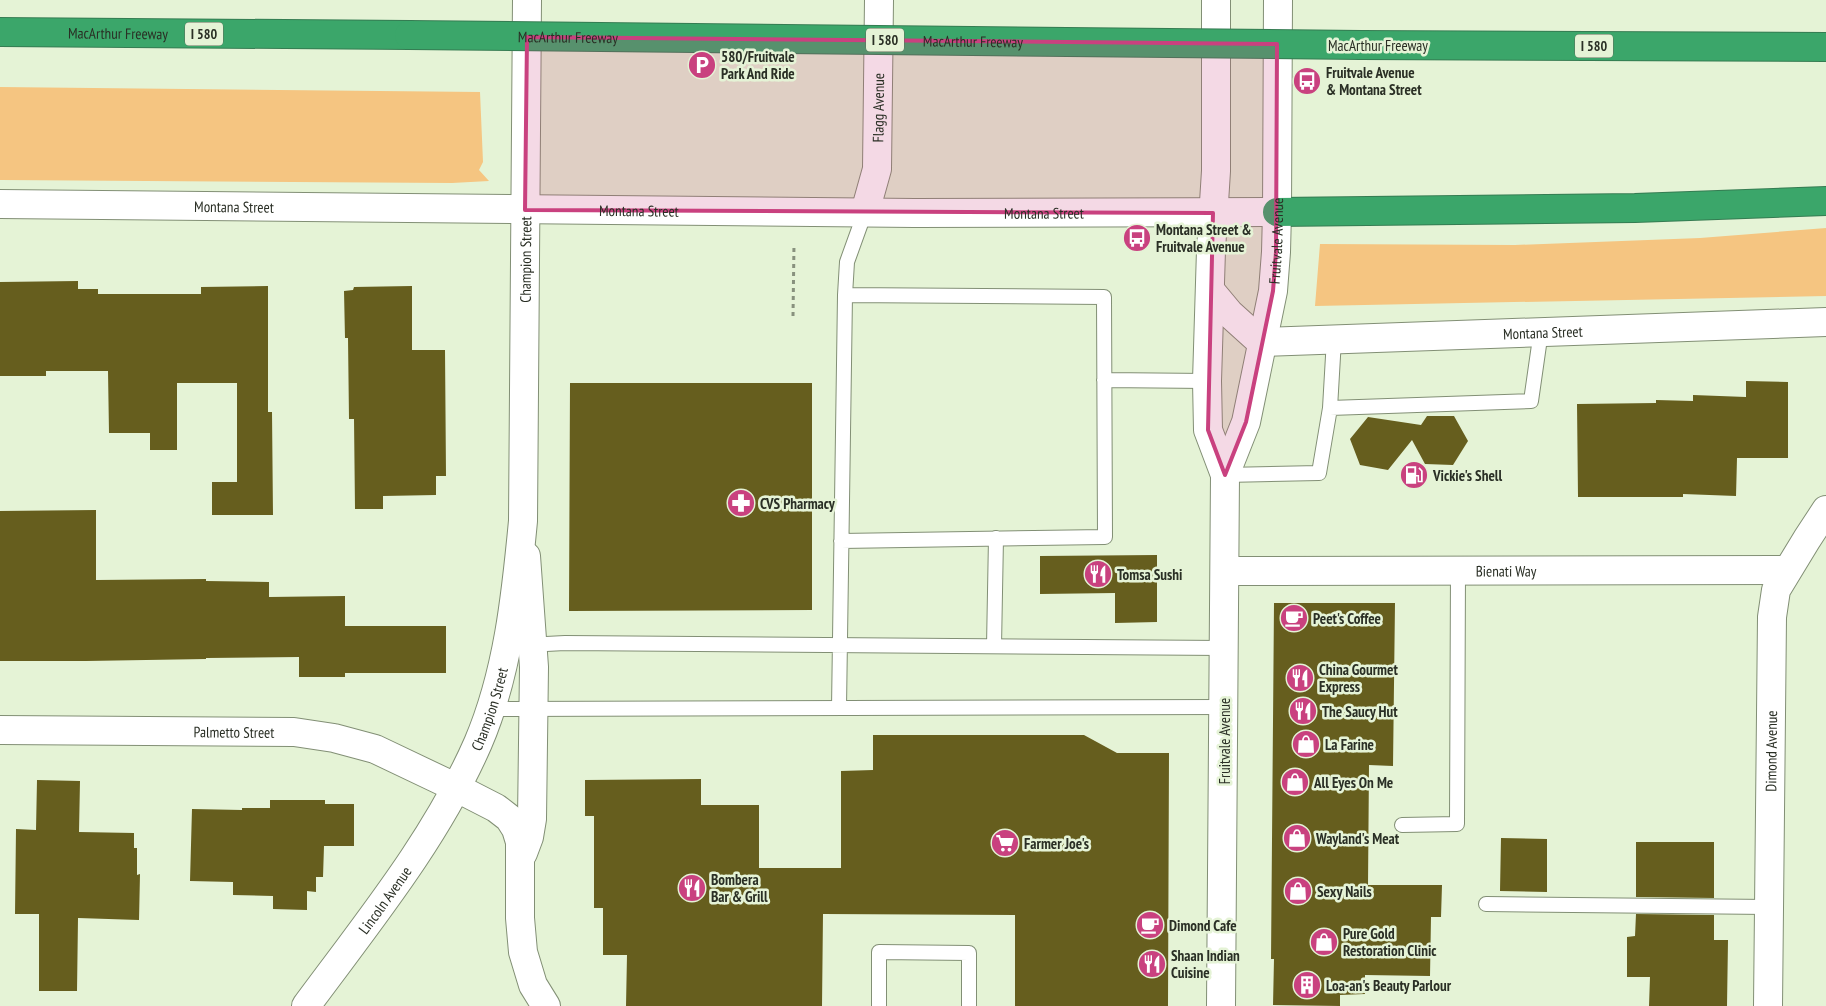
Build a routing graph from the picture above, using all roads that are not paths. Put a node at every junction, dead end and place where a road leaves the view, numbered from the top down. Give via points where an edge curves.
1 (527, 0) edge
2 (879, 0) edge
3 (1216, 0) edge
4 (1278, 0) edge
5 (0, 32) edge
6 (1826, 47) edge
7 (1826, 201) edge
8 (0, 204) edge
9 (525, 210) junction
10 (865, 212) junction
11 (1277, 212) junction
12 (1213, 213) junction
13 (1210, 290) junction
14 (845, 295) junction
15 (1826, 322) edge
16 (1541, 331) junction
17 (1334, 339) junction
18 (1262, 342) junction
19 (1104, 380) junction
20 (1208, 380) junction
21 (1330, 408) junction
22 (1225, 475) junction
23 (1826, 510) edge
24 (996, 538) junction
25 (841, 541) junction
26 (1458, 570) junction
27 (1787, 570) junction
28 (1225, 571) junction
29 (840, 645) junction
30 (519, 646) junction
31 (994, 646) junction
32 (1224, 648) junction
33 (1224, 707) junction
34 (534, 708) junction
35 (839, 708) junction
36 (490, 709) junction
37 (0, 730) edge
38 (457, 788) junction
39 (1402, 825) dead end
40 (520, 859) junction
41 (1486, 904) dead end
42 (1769, 907) junction
43 (306, 1006) edge
44 (546, 1006) edge
45 (879, 1006) edge
46 (969, 1006) edge
47 (1221, 1006) edge
48 (1768, 1006) edge

1 - 9 street, Champion Street
2 - 10 street, Flagg Avenue via 878,169
3 - 12 street, Fruitvale Avenue
4 - 11 street, Fruitvale Avenue
5 - 6 highway, MacArthur Freeway / I 580, bridge
7 - 11 highway via 1625,208
8 - 9 street, Montana Street
9 - 10 street, Montana Street
9 - 30 street, Champion Street
10 - 12 street, Montana Street
10 - 14 lane via 847,262
11 - 12 street, Montana Street
11 - 18 street, Fruitvale Avenue via 1273,291
12 - 13 street, Fruitvale Avenue
13 - 18 street via 1230,314
13 - 20 street, Fruitvale Avenue
14 - 19 lane via 1104,297
14 - 25 lane
15 - 16 street, Montana Street
16 - 17 street, Montana Street
16 - 21 lane via 1531,401
17 - 18 street, Montana Street
17 - 21 lane
18 - 22 street, Fruitvale Avenue via 1246,422
19 - 20 lane
19 - 24 lane via 1104,537
20 - 22 street, Fruitvale Avenue via 1208,430
21 - 22 lane via 1319,473
22 - 28 street, Fruitvale Avenue
23 - 27 street, Dimond Avenue
24 - 25 lane
24 - 31 lane
25 - 29 lane
26 - 27 street, Bienati Way
26 - 28 street, Bienati Way
26 - 39 lane via 1457,824
27 - 42 street, Dimond Avenue via 1776,590 1772,617
28 - 32 street, Fruitvale Avenue
29 - 30 lane via 565,643
29 - 31 lane
29 - 35 lane
30 - 34 street, Champion Street
30 - 36 street, Champion Street
31 - 32 lane
32 - 33 street, Fruitvale Avenue
33 - 35 lane
33 - 47 street, Fruitvale Avenue
34 - 35 lane
34 - 36 lane
34 - 40 street, Champion Street via 532,820
36 - 38 street, Champion Street via 479,742
37 - 38 street, Palmetto Street via 294,732 375,749
38 - 40 street, Champion Street via 510,818 520,842
38 - 43 street, Lincoln Avenue via 393,887
40 - 44 street, Champion Street via 523,952 533,985
41 - 42 lane
42 - 48 street, Dimond Avenue
45 - 46 lane via 879,952 969,953

